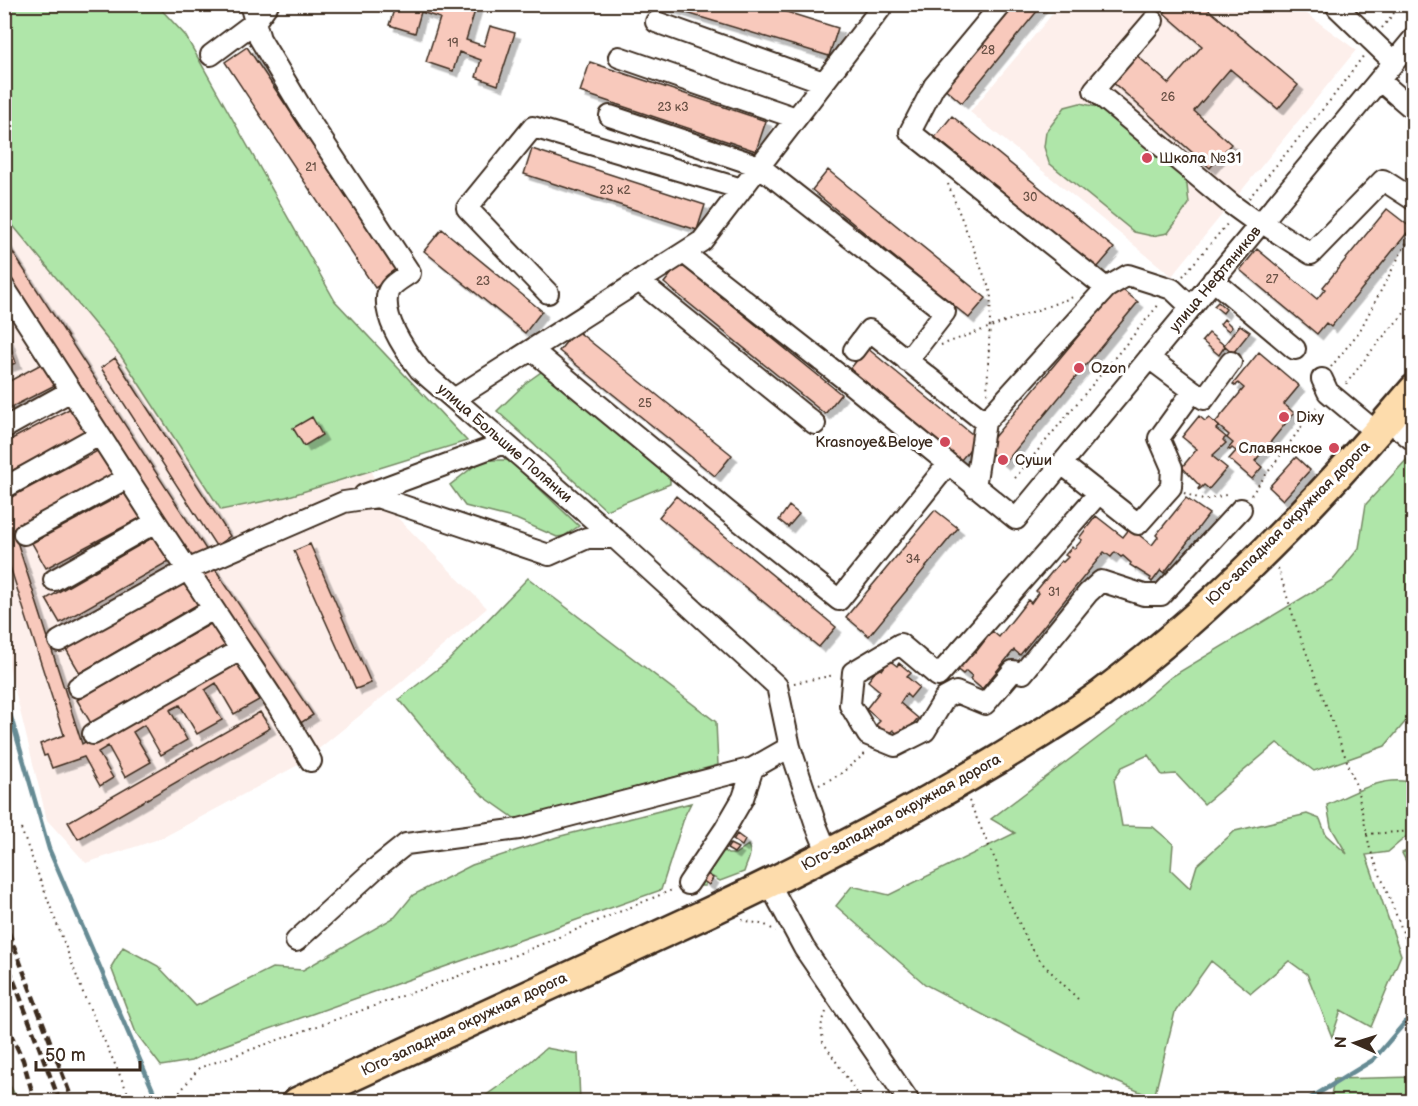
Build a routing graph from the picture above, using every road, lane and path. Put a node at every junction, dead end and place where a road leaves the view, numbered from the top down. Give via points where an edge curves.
1 (268, 4) edge
2 (884, 4) edge
3 (1002, 4) edge
4 (1401, 4) edge
5 (1337, 5) edge
6 (253, 13) edge
7 (1153, 21) dead end
8 (656, 22) dead end
9 (1413, 38) edge
10 (1373, 42) junction
11 (211, 55) dead end
12 (619, 57) dead end
13 (1394, 62) junction
14 (1379, 80) junction
15 (823, 82) junction
16 (1413, 110) edge
17 (610, 116) dead end
18 (796, 118) junction
19 (759, 166) junction
20 (948, 185) dead end
21 (742, 189) junction
22 (1413, 200) edge
23 (1239, 210) junction
24 (1261, 222) junction
25 (1410, 236) dead end
26 (684, 253) junction
27 (1213, 280) junction
28 (639, 281) junction
29 (1177, 284) junction
30 (4, 287) edge
31 (1106, 288) junction
32 (548, 293) dead end
33 (1413, 302) edge
34 (1191, 307) junction
35 (991, 327) junction
36 (1295, 349) dead end
37 (531, 350) junction
38 (854, 350) dead end
39 (910, 358) junction
40 (1149, 358) junction
41 (1231, 362) dead end
42 (1328, 389) junction
43 (1413, 390) edge
44 (71, 391) junction
45 (1193, 391) junction
46 (454, 399) junction
47 (985, 422) junction
48 (815, 424) dead end
49 (1383, 427) junction
50 (4, 429) edge
51 (99, 435) junction
52 (1413, 441) edge
53 (504, 443) junction
54 (948, 464) junction
55 (1062, 464) junction
56 (127, 478) junction
57 (1015, 478) dead end
58 (975, 487) junction
59 (1171, 487) junction
60 (4, 488) edge
61 (1099, 493) junction
62 (344, 502) junction
63 (1241, 508) junction
64 (156, 522) junction
65 (24, 534) dead end
66 (615, 538) junction
67 (1270, 544) junction
68 (187, 570) junction
69 (54, 580) dead end
70 (213, 609) junction
71 (59, 641) dead end
72 (240, 650) junction
73 (853, 672) junction
74 (938, 676) junction
75 (777, 686) junction
76 (78, 687) dead end
77 (945, 698) junction
78 (93, 734) dead end
79 (878, 739) junction
80 (790, 747) junction
81 (311, 761) dead end
82 (753, 768) junction
83 (960, 782) junction
84 (813, 788) dead end
85 (21, 829) dead end
86 (1413, 831) edge
87 (1366, 834) junction
88 (828, 854) junction
89 (769, 883) junction
90 (688, 884) joint
91 (736, 920) dead end
92 (777, 932) dead end
93 (296, 941) dead end
94 (1413, 960) edge
95 (838, 998) junction
96 (1078, 999) dead end
97 (908, 1100) edge
98 (132, 1101) edge
99 (172, 1101) edge
100 (297, 1101) edge
101 (863, 1101) edge

1 - 6 street
2 - 15 street
3 - 31 street via 934,86 910,132
4 - 10 path
5 - 10 street
6 - 11 street
6 - 46 street, улица Большие Полянки via 260,39 305,114 410,273 388,293 391,322 404,348 420,370
7 - 23 street via 1094,90
8 - 15 street
9 - 13 street, улица Нефтяников
10 - 13 street
10 - 23 path
12 - 18 street
13 - 14 street, улица Нефтяников
14 - 16 street
14 - 24 street, улица Нефтяников
15 - 18 street
17 - 19 street
18 - 19 street
19 - 21 street
19 - 39 street via 945,312
20 - 35 path via 991,293
21 - 26 street via 702,241
21 - 32 street via 532,127 467,208
22 - 24 street via 1383,180 1311,254
23 - 24 street
23 - 29 path
24 - 27 street, улица Нефтяников
25 - 42 path
26 - 28 street
26 - 54 street
27 - 34 street, улица Нефтяников
27 - 36 street
28 - 37 street
28 - 48 street
29 - 31 street via 1128,275
29 - 34 street
29 - 57 path
30 - 44 street
31 - 35 path
31 - 47 street
33 - 42 path via 1376,345
34 - 40 street, улица Нефтяников
35 - 39 path
35 - 47 path
37 - 46 street
37 - 54 street via 839,600
38 - 39 street via 869,330
39 - 47 street
40 - 45 street
40 - 55 street, улица Нефтяников
41 - 45 street via 1204,399
42 - 49 street
42 - 63 path
43 - 49 highway, Юго-западная окружная дорога
44 - 50 street
44 - 51 street
45 - 59 street via 1159,438 1172,468
46 - 53 street, улица Большие Полянки
47 - 58 street
49 - 52 street
49 - 67 highway, Юго-западная окружная дорога
51 - 56 street
51 - 60 street
53 - 62 street
53 - 66 street, улица Большие Полянки
54 - 58 street
55 - 58 street, улица Нефтяников via 1016,519
55 - 61 street
56 - 64 street
56 - 65 street
59 - 61 street via 1138,525
59 - 63 path via 1203,500 1226,495
61 - 74 street
62 - 66 street via 377,496 549,555 587,538
62 - 68 street
63 - 77 street via 1161,595 1144,595 1101,581 1023,673 1013,671 985,704 956,692
64 - 68 street
64 - 69 street
66 - 75 street, улица Большие Полянки
67 - 83 highway, Юго-западная окружная дорога via 1175,633 1100,694
67 - 87 path via 1357,788
68 - 70 street
68 - 71 street
70 - 72 street
70 - 76 street
72 - 78 street
72 - 81 street
73 - 74 street via 900,644
73 - 75 path
73 - 79 street via 850,705 868,735
74 - 77 street
75 - 80 street
77 - 79 street via 925,731 895,746
79 - 84 path via 839,775
80 - 82 street
80 - 88 street
82 - 90 street via 743,798
82 - 93 street via 519,828 406,844
83 - 88 highway, Юго-западная окружная дорога
83 - 96 path via 985,832 1000,882 1029,944 1041,962
85 - 98 path via 85,998
86 - 87 path
87 - 94 path
88 - 89 highway, Юго-западная окружная дорога
89 - 95 street via 804,948
89 - 100 highway, Юго-западная окружная дорога
90 - 99 path via 501,961 199,1068
91 - 92 path via 758,923
95 - 97 street
95 - 101 path via 821,1026 823,1042

